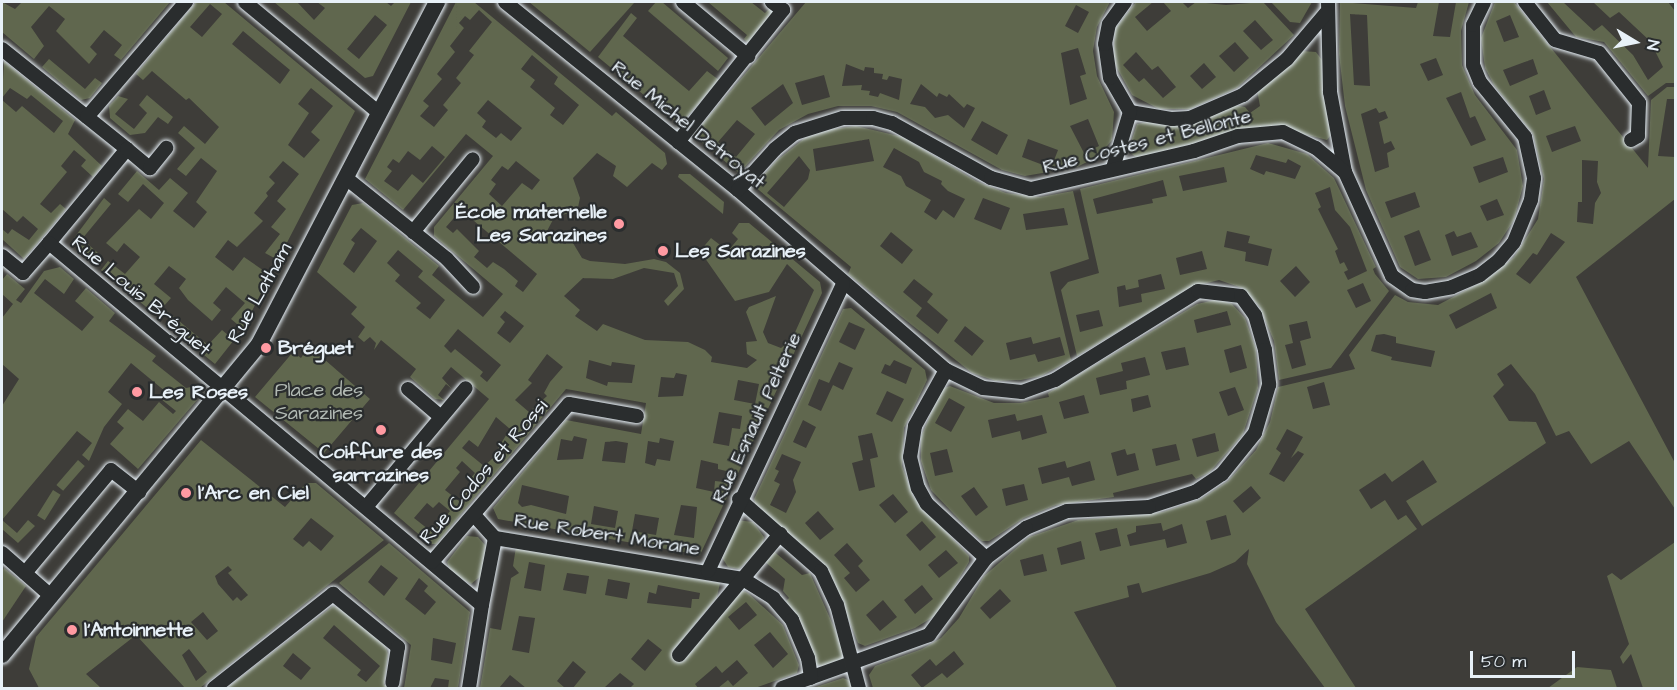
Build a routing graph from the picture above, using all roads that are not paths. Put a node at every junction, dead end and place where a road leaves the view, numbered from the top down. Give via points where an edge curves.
1 (186, 2) edge
2 (245, 2) edge
3 (437, 2) edge
4 (505, 2) edge
5 (683, 2) edge
6 (772, 2) edge
7 (1125, 2) edge
8 (1484, 2) edge
9 (1525, 2) edge
10 (1327, 7) edge
11 (2, 49) edge
12 (748, 56) junction
13 (1130, 112) junction
14 (380, 113) junction
15 (87, 117) junction
16 (1631, 140) dead end
17 (678, 141) junction
18 (166, 148) dead end
19 (127, 149) junction
20 (473, 159) dead end
21 (1113, 168) junction
22 (1345, 172) junction
23 (346, 178) junction
24 (738, 190) junction
25 (413, 232) junction
26 (49, 243) junction
27 (2, 255) edge
28 (843, 284) junction
29 (473, 287) dead end
30 (946, 370) junction
31 (466, 388) dead end
32 (223, 390) junction
33 (408, 390) dead end
34 (441, 417) junction
35 (637, 417) dead end
36 (139, 492) junction
37 (739, 499) junction
38 (366, 507) junction
39 (474, 515) junction
40 (780, 534) junction
41 (495, 538) junction
42 (2, 553) edge
43 (986, 558) junction
44 (432, 562) junction
45 (708, 570) junction
46 (25, 573) junction
47 (743, 579) junction
48 (50, 595) junction
49 (482, 605) junction
50 (2, 655) edge
51 (680, 655) dead end
52 (852, 662) junction
53 (811, 678) junction
54 (392, 683) dead end
55 (214, 688) edge
56 (469, 688) edge
57 (782, 688) edge
58 (859, 688) edge

1 - 15 street
2 - 14 street
3 - 14 street, Rue Latham
4 - 17 street, Rue Michel Detroyat
5 - 12 street
6 - 12 street via 783,10
7 - 13 street via 1109,24 1104,44 1110,78
8 - 22 street via 1473,25 1473,65 1480,82 1525,137 1532,155 1532,200 1514,242 1480,275 1438,292 1412,290 1396,280 1385,266
9 - 16 street via 1555,40 1599,53 1639,103 1638,135
10 - 13 street, Rue Costes et Bellonte via 1287,59 1243,95 1190,118
10 - 22 street via 1330,92
11 - 15 street
12 - 17 street
13 - 21 street
14 - 23 street, Rue Latham
15 - 19 street
17 - 24 street, Rue Michel Detroyat
18 - 19 street via 150,168
19 - 26 street
20 - 25 street
21 - 22 street, Rue Costes et Bellonte via 1194,151 1238,136 1283,132 1316,148
21 - 24 street, Rue Costes et Bellonte via 1044,188 1017,187 991,178 892,123 873,118 843,118 795,133
23 - 25 street
23 - 32 street, Rue Latham via 260,344
24 - 28 street, Rue Michel Detroyat
25 - 29 street via 447,259
26 - 27 street, Rue Louis Bréguet via 23,273
26 - 32 street, Rue Louis Bréguet
28 - 30 street, Rue Michel Detroyat
28 - 37 street, Rue Esnault Pelterie
30 - 43 street via 915,426 910,457 918,488 927,504
30 - 43 street, Rue Michel Detroyat via 983,388 1022,392 1055,380 1198,291 1240,296 1255,315 1265,350 1269,385 1255,433 1222,474 1195,492 1149,507 1067,511 1026,528
31 - 34 street
32 - 36 street, Rue Latham
32 - 38 street, Rue Louis Bréguet
33 - 34 street
34 - 38 street
35 - 39 street, Rue Codos et Rossi via 568,404
36 - 46 street via 111,470
36 - 48 street, Rue Latham
37 - 40 street
37 - 45 street, Rue Esnault Pelterie
38 - 44 street, Rue Louis Bréguet
39 - 41 street, Rue Robert Morane
39 - 44 street, Rue Codos et Rossi
40 - 47 street
40 - 52 street via 821,571 837,605
41 - 45 street, Rue Robert Morane
41 - 49 street
42 - 46 street
43 - 52 street, Rue Michel Detroyat via 929,635
44 - 49 street, Rue Louis Bréguet
45 - 47 street, Rue Robert Morane
46 - 48 street
47 - 51 street
47 - 53 street, Rue Robert Morane via 773,598 792,620 808,658
48 - 50 street, Rue Latham
49 - 56 street
52 - 53 street, Rue Michel Detroyat
52 - 58 street
53 - 57 street, Rue Michel Detroyat
54 - 55 street via 398,647 333,594

